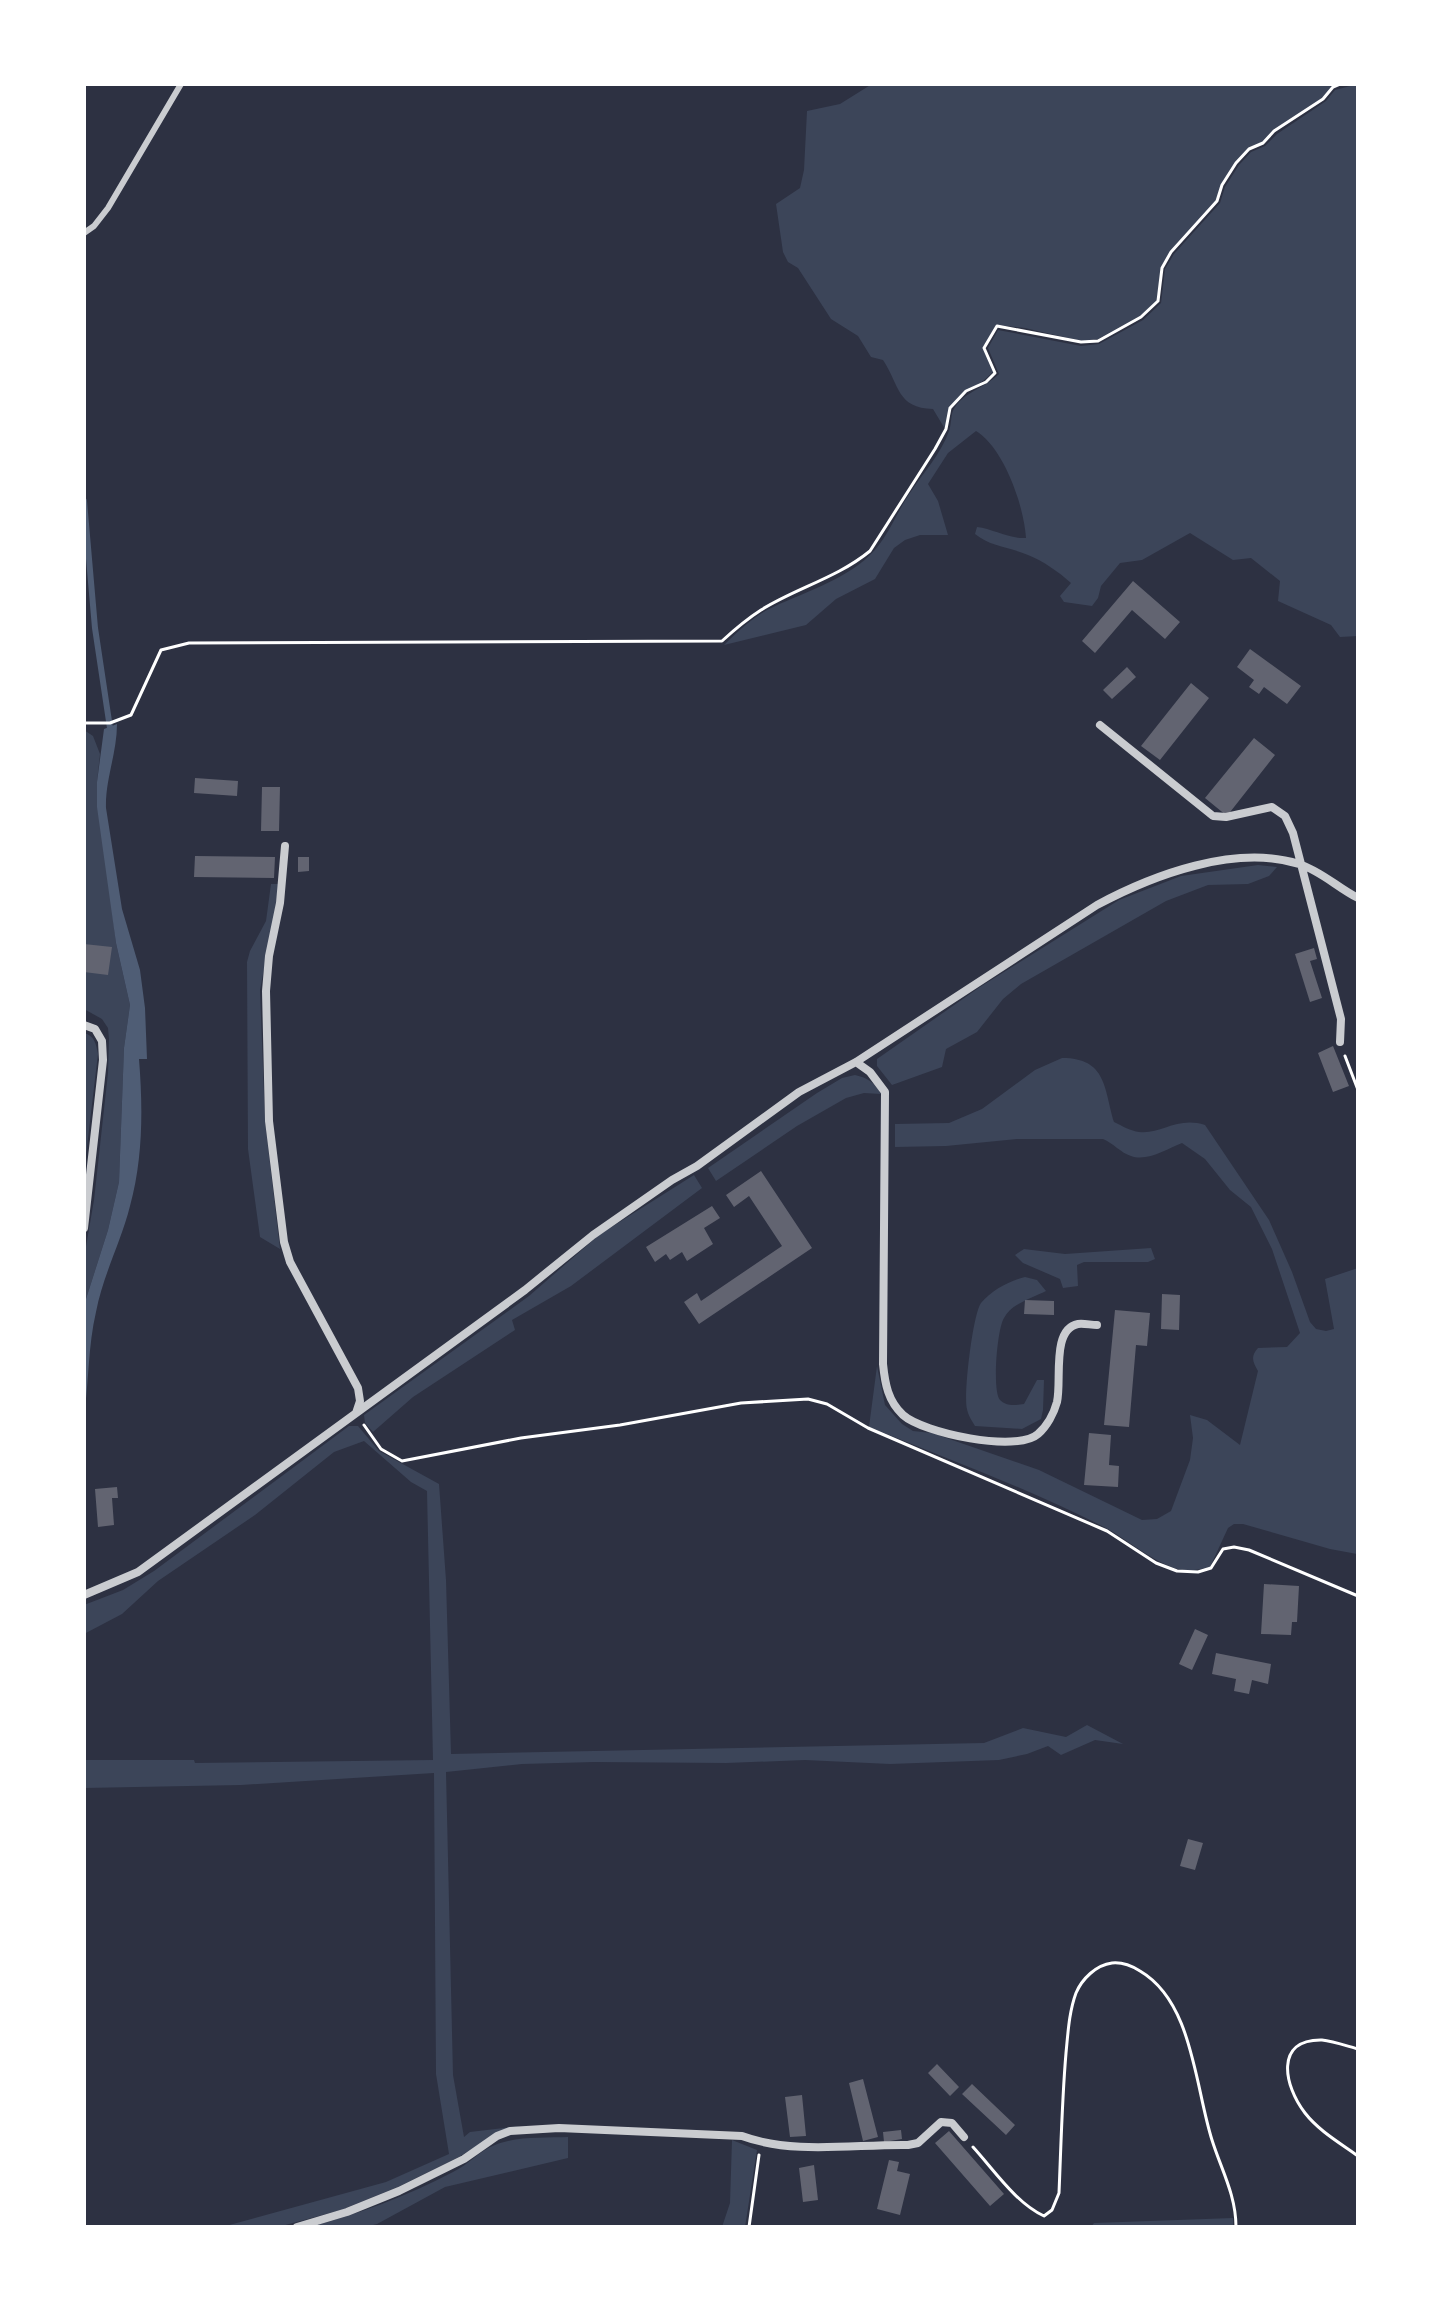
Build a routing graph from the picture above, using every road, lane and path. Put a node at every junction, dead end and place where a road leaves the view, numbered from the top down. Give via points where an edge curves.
1 (181, 84) edge
2 (1340, 84) edge
3 (84, 233) edge
4 (84, 723) edge
5 (1100, 725) dead end
6 (285, 846) dead end
7 (1301, 865) junction
8 (1358, 898) edge
9 (84, 1025) edge
10 (1340, 1042) joint
11 (856, 1062) junction
12 (1358, 1090) edge
13 (84, 1228) edge
14 (1097, 1325) dead end
15 (355, 1413) junction
16 (84, 1595) edge
17 (1358, 1596) edge
18 (1358, 2049) edge
19 (964, 2137) joint
20 (761, 2143) junction
21 (1358, 2156) edge
22 (297, 2227) edge
23 (749, 2227) edge
24 (1236, 2227) edge

1 - 3 lane via 108,208
2 - 4 path via 1236,163 1217,201 1171,252 1162,268 1158,301 1141,317 1098,341 997,326 984,348 995,373 950,408 935,449 870,551 831,577 762,609 722,641 189,643 161,650 131,715 110,723
5 - 7 street via 1213,816 1272,807 1285,816
6 - 15 street via 266,991 269,1121 287,1252 358,1388
7 - 8 street
7 - 10 street via 1341,1019
7 - 11 street via 1280,859 1226,860 1132,886
9 - 13 street via 95,1029 102,1041 103,1060
10 - 12 path
11 - 14 street via 885,1092 883,1364 887,1390 904,1416 923,1427 1003,1443 1030,1439 1049,1420 1057,1402 1065,1331 1077,1324
11 - 15 street via 799,1092 593,1235
15 - 16 street via 138,1572
15 - 17 path via 381,1449 402,1461 741,1403 808,1399 1107,1531 1177,1571 1211,1568 1223,1549 1234,1547
18 - 21 path via 1309,2041 1297,2045 1287,2066 1303,2111
19 - 20 street via 952,2123 941,2122 918,2143 908,2145
19 - 24 path via 1035,2212 1044,2216 1052,2210 1059,2193 1069,2019 1084,1980 1107,1963 1119,1962 1153,1979 1167,1993 1186,2037 1211,2137 1230,2186
20 - 22 street via 742,2136 559,2128 510,2131 399,2191
20 - 23 path

